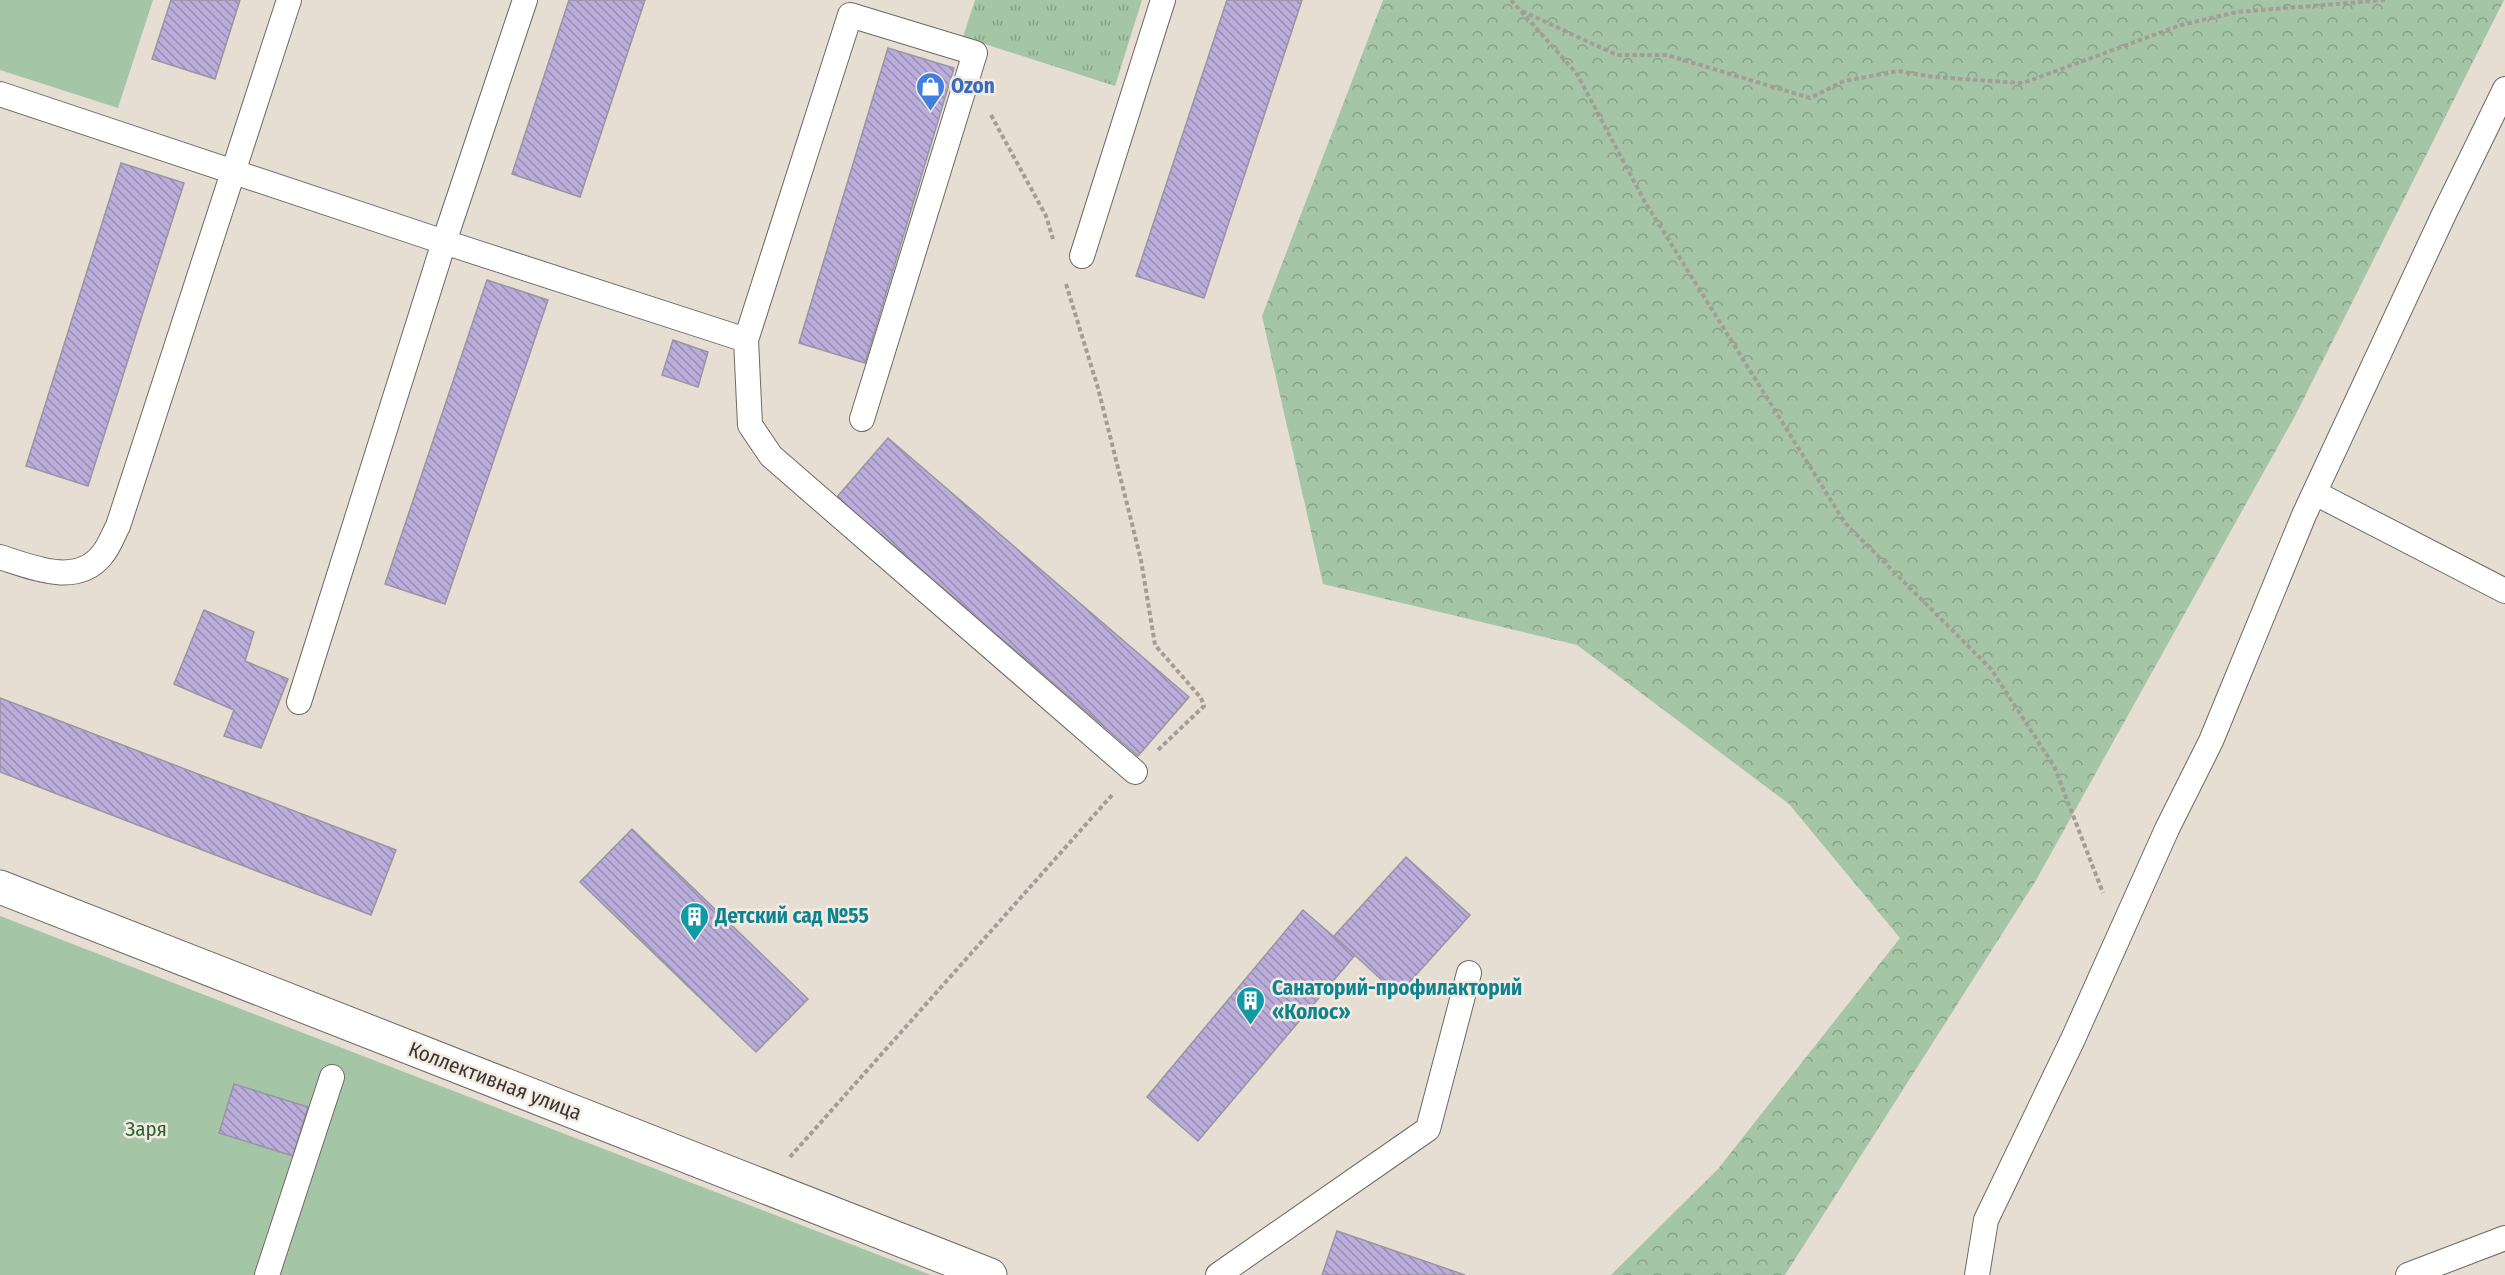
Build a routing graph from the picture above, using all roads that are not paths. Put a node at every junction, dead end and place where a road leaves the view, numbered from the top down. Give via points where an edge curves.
1 (289, 0) edge
2 (525, 0) edge
3 (1163, 0) edge
4 (2505, 89) edge
5 (0, 94) edge
6 (232, 170) junction
7 (444, 242) junction
8 (1082, 256) dead end
9 (746, 340) junction
10 (862, 419) dead end
11 (2315, 493) junction
12 (0, 557) edge
13 (2505, 591) edge
14 (299, 702) dead end
15 (1135, 772) dead end
16 (0, 886) edge
17 (1469, 973) dead end
18 (332, 1077) dead end
19 (2505, 1238) edge
20 (267, 1275) edge
21 (990, 1275) edge
22 (1218, 1275) edge
23 (1977, 1275) edge
24 (2409, 1275) edge

1 - 6 lane
2 - 7 lane
3 - 8 lane
4 - 11 lane
5 - 6 lane
6 - 7 lane
6 - 12 lane via 118,526 102,556 84,569 63,573
7 - 9 lane
7 - 14 lane
9 - 10 lane via 850,15 975,53
9 - 15 lane via 750,425 771,456
11 - 13 lane
11 - 23 lane via 2211,741 1986,1220
16 - 21 street, Коллективная улица
17 - 22 lane via 1428,1129
18 - 20 lane
19 - 24 lane

